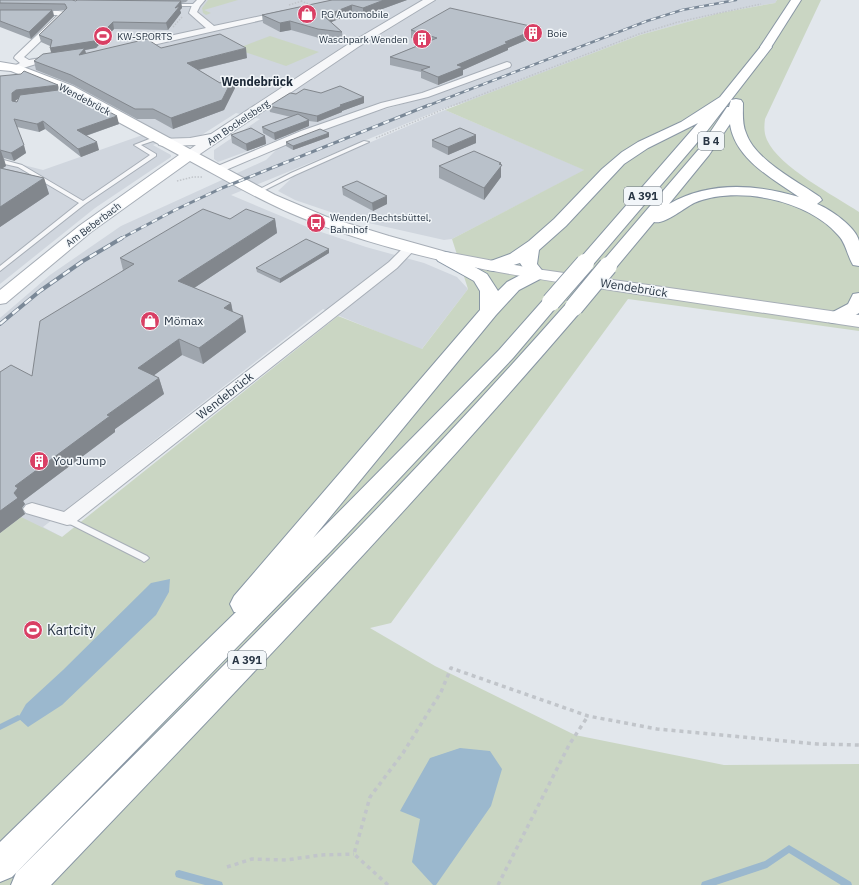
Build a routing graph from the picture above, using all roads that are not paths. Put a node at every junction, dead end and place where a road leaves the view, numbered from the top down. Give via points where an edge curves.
1 (430, 0) edge
2 (796, 0) edge
3 (165, 5) edge
4 (196, 6) edge
5 (289, 8) edge
6 (0, 13) edge
7 (213, 29) junction
8 (149, 34) dead end
9 (171, 36) junction
10 (120, 49) edge
11 (65, 58) edge
12 (28, 63) junction
13 (507, 65) dead end
14 (0, 66) edge
15 (14, 68) junction
16 (730, 101) junction
17 (702, 128) joint
18 (216, 137) junction
19 (160, 140) junction
20 (366, 142) road end
21 (189, 155) junction
22 (0, 161) edge
23 (219, 171) junction
24 (684, 177) joint
25 (145, 186) junction
26 (257, 192) junction
27 (82, 203) junction
28 (641, 228) junction
29 (859, 243) edge
30 (410, 248) junction
31 (531, 248) junction
32 (444, 257) junction
33 (859, 261) edge
34 (494, 266) junction
35 (0, 269) edge
36 (536, 274) junction
37 (0, 299) edge
38 (563, 304) junction
39 (858, 309) edge
40 (489, 311) junction
41 (32, 509) dead end
42 (67, 519) junction
43 (144, 558) dead end
44 (123, 742) junction
45 (0, 865) edge
46 (28, 885) edge

1 - 18 street, Am Bockelsberg via 354,45
2 - 16 main road, B 4
3 - 4 lane
4 - 7 street
5 - 7 street
6 - 12 street via 64,14 18,58
7 - 9 street
8 - 9 lane
9 - 10 street
11 - 12 street
12 - 15 street
13 - 23 street via 425,96 384,105 305,133
14 - 15 main road, Wendebrück
15 - 19 main road, Wendebrück via 52,82 69,94
16 - 17 main road, B 4
16 - 24 main road, B 4 via 708,146
16 - 29 main road via 741,140 763,164 829,210 850,230
16 - 31 main road via 629,153
17 - 38 main road, A 391, bridge via 585,263
18 - 19 street via 190,142
18 - 21 street, Am Bockelsberg
19 - 21 main road, Wendebrück
19 - 27 lane via 137,145 154,155
20 - 26 lane
21 - 23 main road, Wendebrück
21 - 25 main road, Am Beberbach
22 - 27 lane via 20,166
23 - 25 main road via 188,174
23 - 26 main road, Wendebrück
24 - 28 main road, A 391
25 - 37 main road, Am Beberbach via 55,253
26 - 30 main road, Wendebrück via 321,220
27 - 35 lane
28 - 33 main road via 689,199 709,193 753,192 784,197 823,212 844,230 854,245
28 - 38 main road, A 391, bridge via 608,266
30 - 32 main road, Wendebrück
30 - 42 street, Wendebrück via 393,265
31 - 34 main road
31 - 36 main road via 528,264
32 - 34 main road, Wendebrück
32 - 40 main road via 481,278 489,291
34 - 36 main road, Wendebrück
36 - 39 main road, Wendebrück via 836,318
36 - 40 main road via 513,286
38 - 44 main road, A 391 via 506,354 334,532
38 - 46 main road, A 391 via 459,439
40 - 44 main road via 269,574
41 - 42 street
42 - 43 lane
44 - 45 main road, A 391

